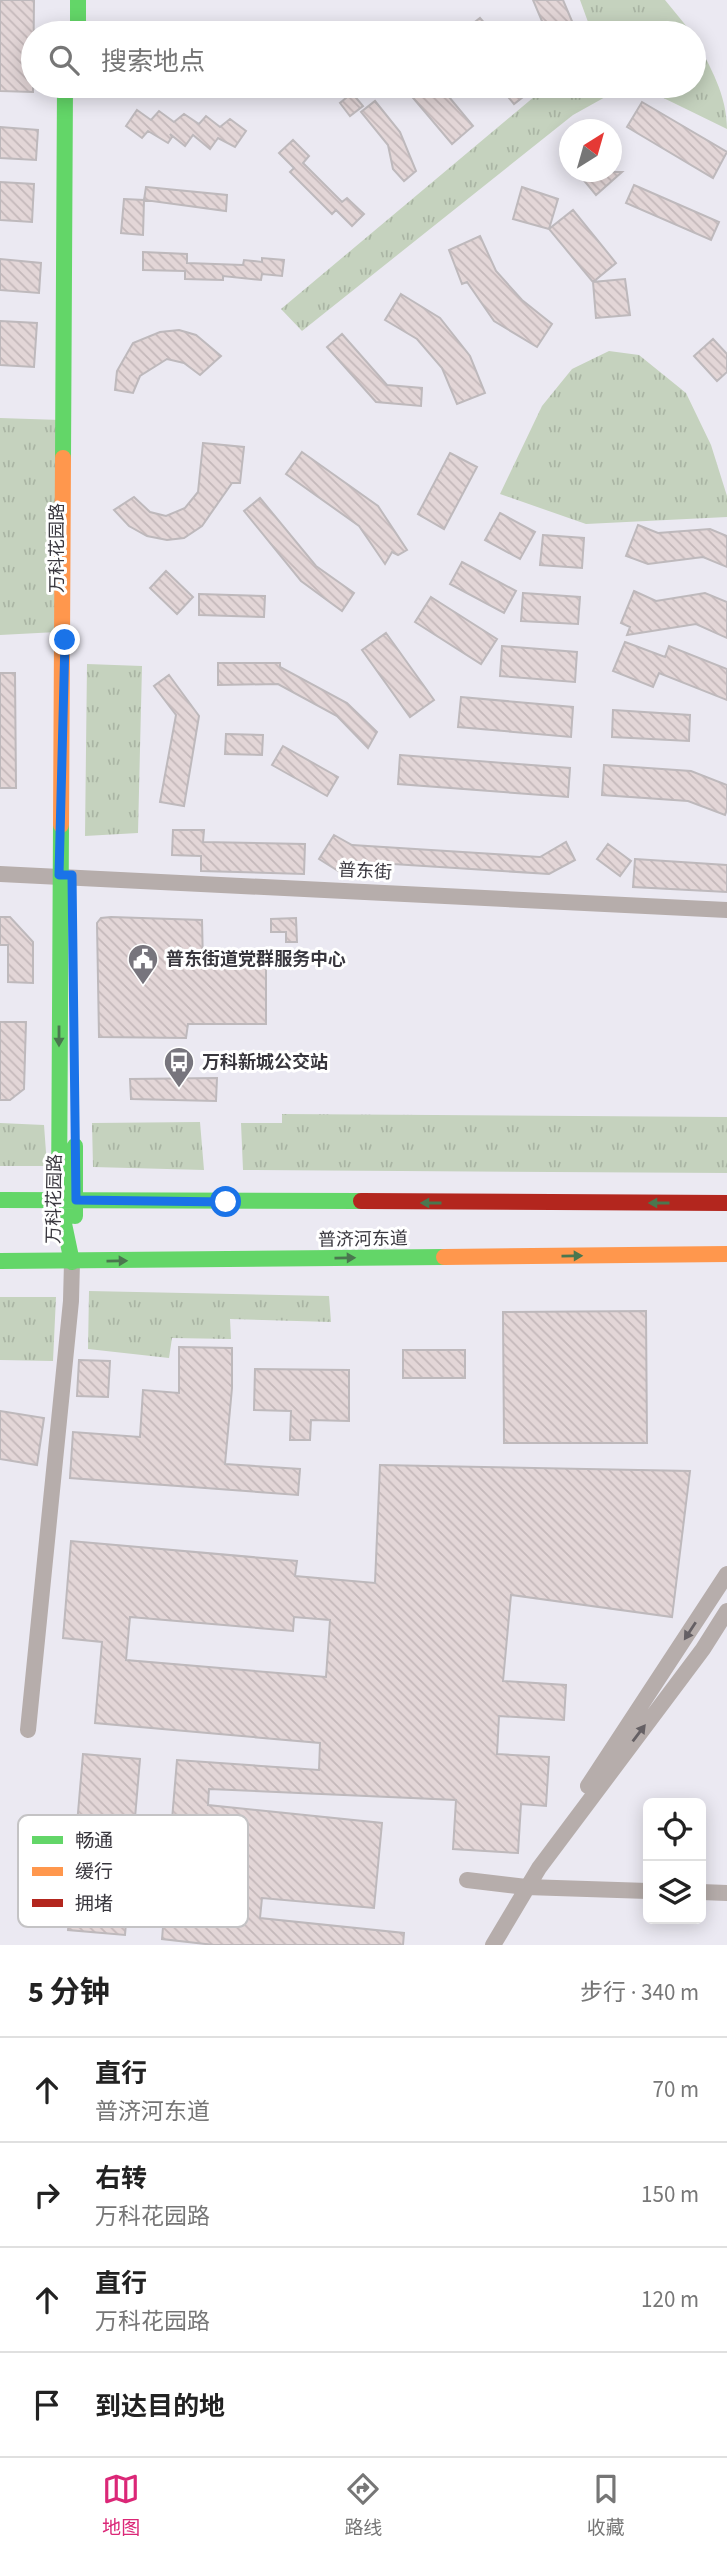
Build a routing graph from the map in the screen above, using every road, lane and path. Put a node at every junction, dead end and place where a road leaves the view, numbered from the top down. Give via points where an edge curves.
1 (66, 0) edge
2 (78, 0) edge
3 (66, 21) edge
4 (78, 21) edge
5 (65, 98) edge
6 (78, 98) edge
7 (0, 874) edge
8 (66, 875) junction
9 (727, 910) edge
10 (0, 1200) edge
11 (68, 1200) junction
12 (727, 1203) edge
13 (727, 1254) edge
14 (0, 1261) edge
15 (72, 1262) junction
16 (727, 1574) edge
17 (727, 1611) edge
18 (28, 1730) dead end
19 (467, 1880) dead end
20 (526, 1887) junction
21 (643, 1891) edge
22 (706, 1892) edge
23 (727, 1893) edge
24 (492, 1945) edge

1 - 3 street
2 - 4 street
5 - 8 street, 万科花园路
6 - 8 street, 万科花园路
7 - 8 street, 普东街
8 - 9 street, 普东街
8 - 11 street, 万科花园路
10 - 11 street, 普济河东道
12 -> 11 street, 普济河东道
11 - 15 street, 万科花园路
15 -> 13 street, 普济河东道
14 - 15 street, 普济河东道
15 - 18 street
16 -> 20 street
20 -> 17 street
19 - 20 street
20 - 21 street
20 - 24 street
22 - 23 street

